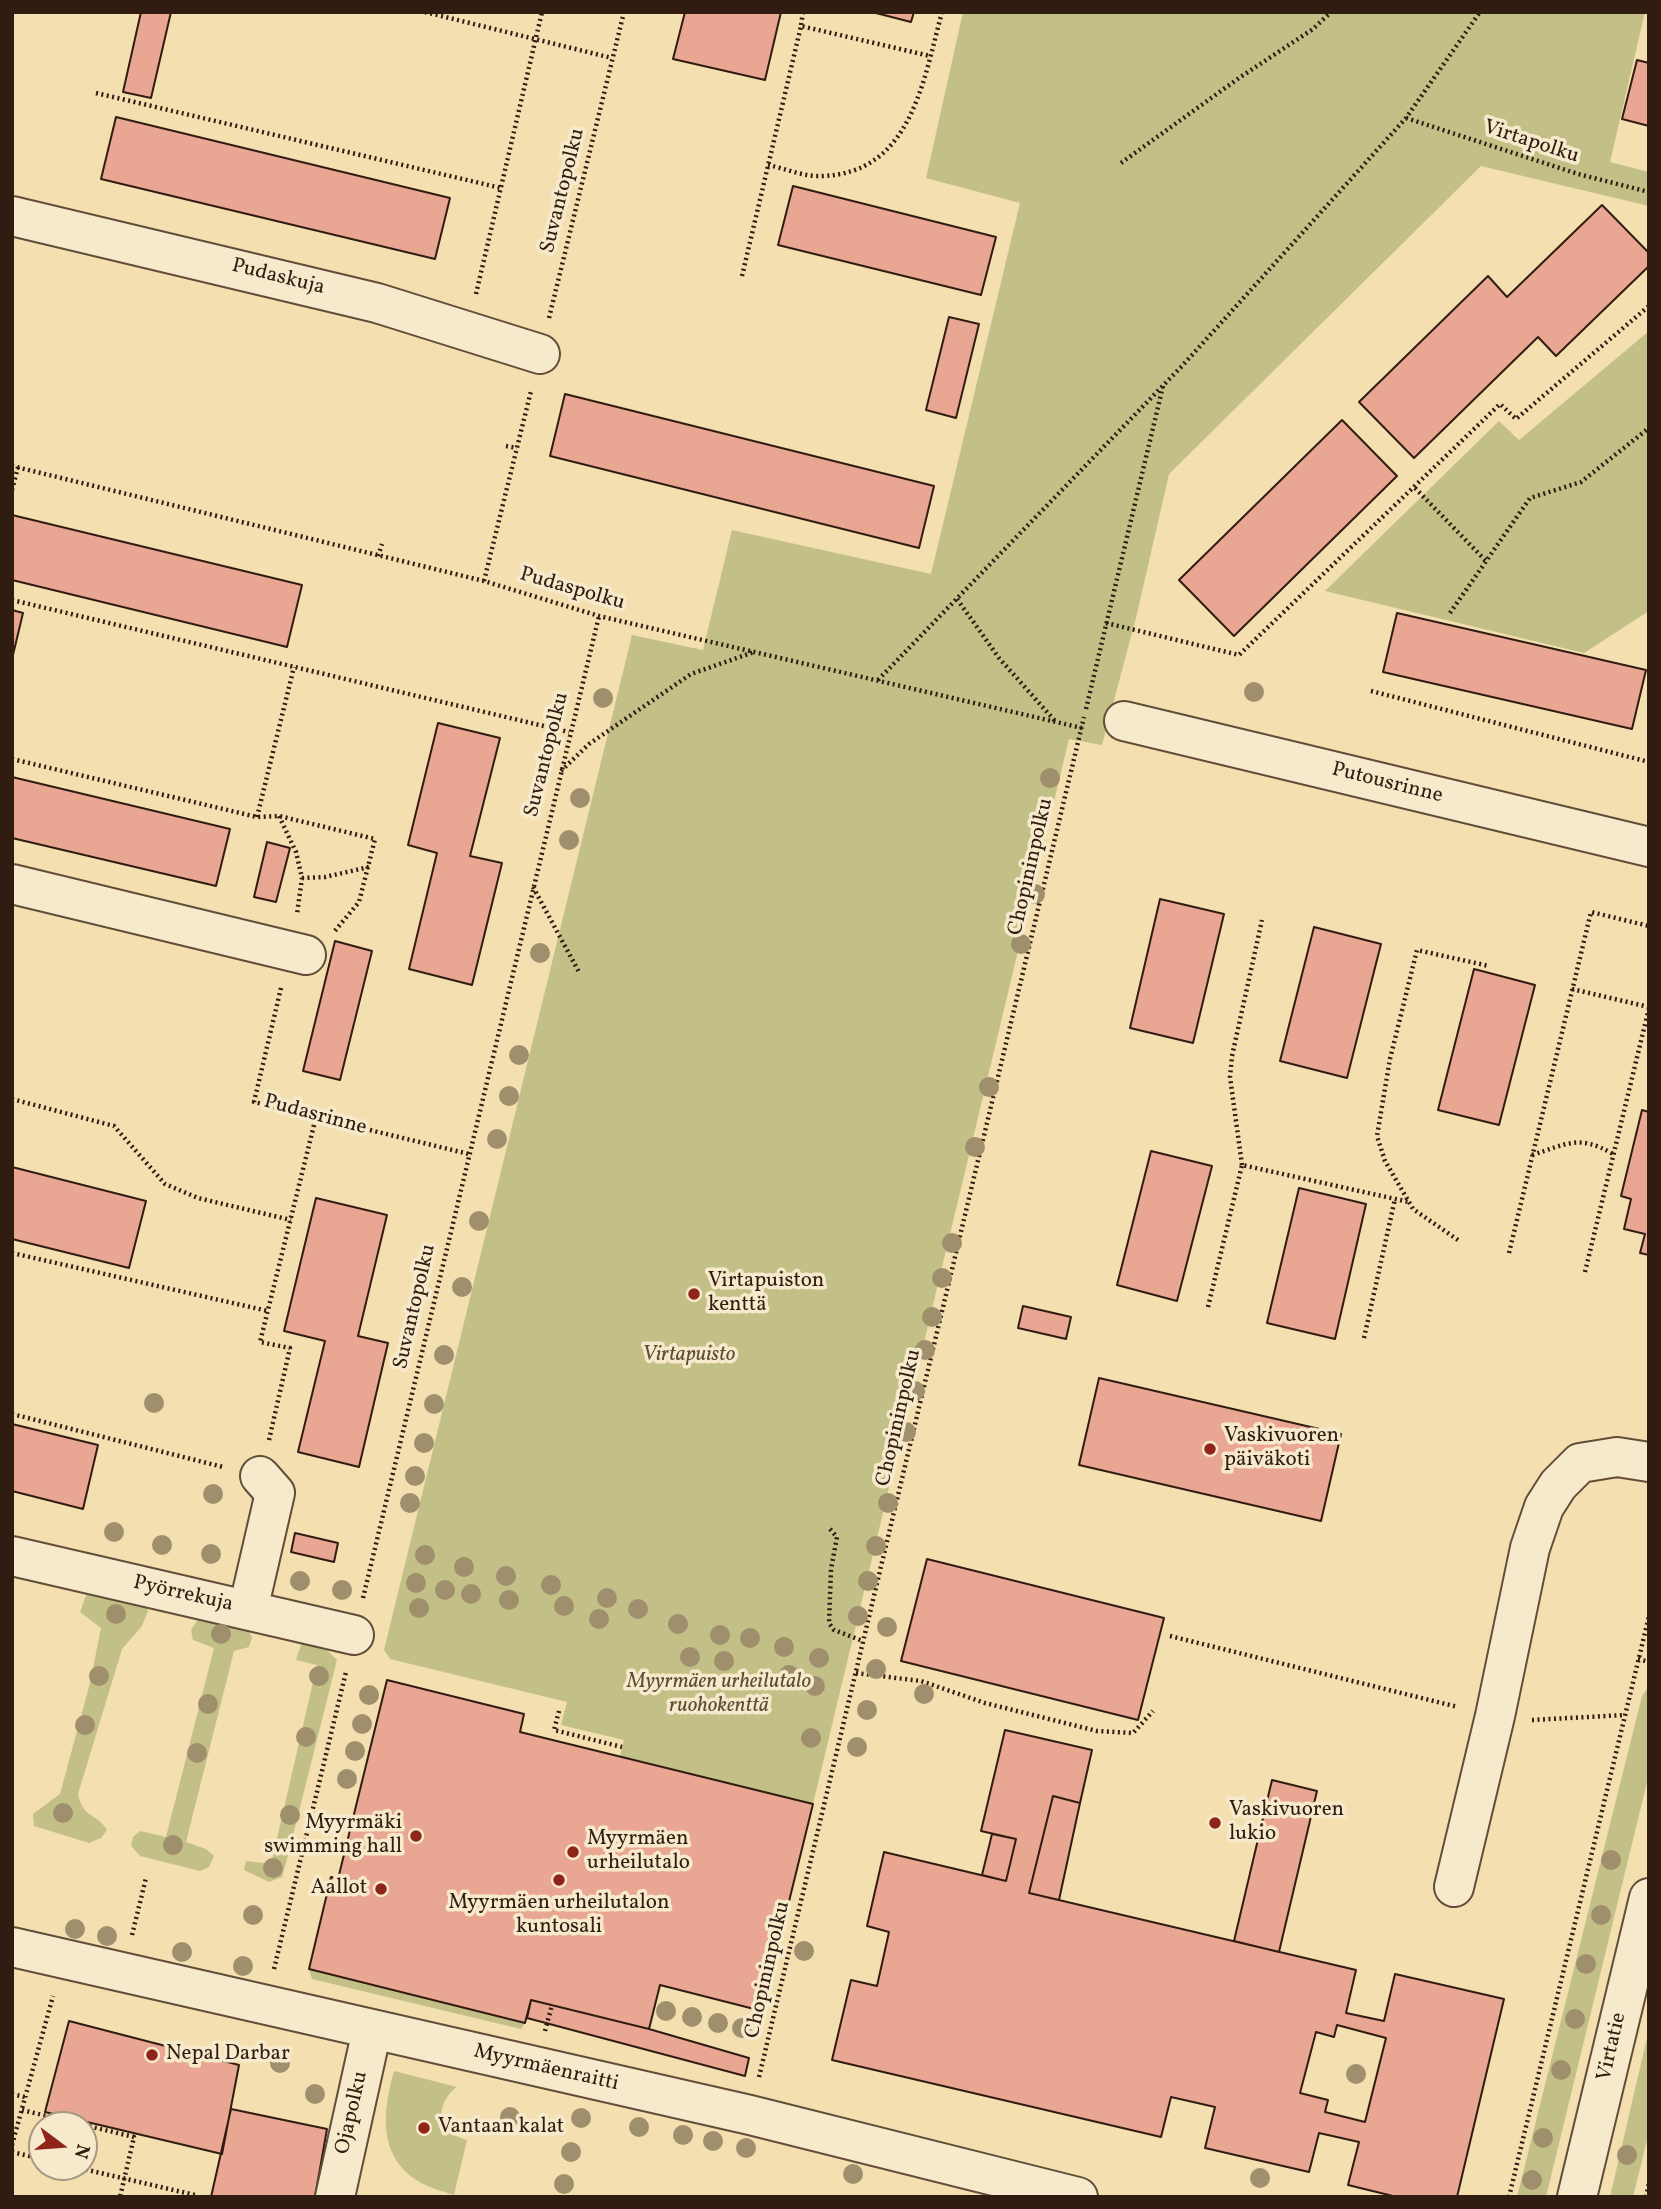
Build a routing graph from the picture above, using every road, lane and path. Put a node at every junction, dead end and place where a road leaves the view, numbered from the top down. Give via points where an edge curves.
1 (425, 12) edge
2 (542, 12) edge
3 (624, 12) edge
4 (803, 12) edge
5 (942, 12) edge
6 (1331, 12) edge
7 (1480, 12) edge
8 (801, 26) junction
9 (536, 40) junction
10 (930, 56) junction
11 (612, 58) junction
12 (96, 93) dead end
13 (1406, 118) junction
14 (1121, 163) dead end
15 (768, 165) junction
16 (501, 188) junction
17 (1649, 192) edge
18 (12, 216) edge
19 (742, 276) dead end
20 (475, 299) dead end
21 (1649, 306) edge
22 (540, 354) junction
23 (1163, 386) junction
24 (1649, 428) edge
25 (506, 446) dead end
26 (517, 448) junction
27 (15, 466) edge
28 (1415, 488) junction
29 (12, 490) edge
30 (382, 544) dead end
31 (379, 556) junction
32 (1486, 561) junction
33 (484, 581) junction
34 (957, 599) junction
35 (12, 600) edge
36 (1450, 613) dead end
37 (599, 616) junction
38 (1106, 624) junction
39 (754, 652) junction
40 (294, 667) junction
41 (878, 680) junction
42 (1371, 691) dead end
43 (1124, 721) joint
44 (1056, 723) junction
45 (1081, 729) junction
46 (569, 732) junction
47 (12, 759) edge
48 (1649, 762) edge
49 (560, 772) junction
50 (279, 816) junction
51 (257, 817) junction
52 (1649, 847) edge
53 (369, 867) junction
54 (302, 878) junction
55 (12, 884) edge
56 (533, 887) junction
57 (1262, 920) dead end
58 (1649, 926) edge
59 (297, 944) junction
60 (1489, 966) dead end
61 (579, 972) dead end
62 (1572, 989) junction
63 (1649, 1007) edge
64 (12, 1099) edge
65 (316, 1117) junction
66 (469, 1154) junction
67 (1613, 1154) junction
68 (1532, 1155) junction
69 (1242, 1165) junction
70 (1395, 1199) junction
71 (1410, 1203) junction
72 (291, 1220) junction
73 (1458, 1240) dead end
74 (12, 1253) edge
75 (1508, 1253) dead end
76 (1585, 1272) dead end
77 (1209, 1307) dead end
78 (268, 1311) junction
79 (1364, 1338) dead end
80 (12, 1414) edge
81 (1649, 1462) edge
82 (260, 1476) junction
83 (830, 1529) dead end
84 (12, 1556) edge
85 (247, 1610) junction
86 (1649, 1616) edge
87 (354, 1635) junction
88 (1171, 1636) dead end
89 (863, 1641) junction
90 (1638, 1659) junction
91 (1649, 1662) edge
92 (856, 1672) junction
93 (559, 1711) dead end
94 (1153, 1711) dead end
95 (1625, 1715) junction
96 (1495, 1716) junction
97 (622, 1747) dead end
98 (146, 1878) dead end
99 (1454, 1887) dead end
100 (1649, 1898) edge
101 (12, 1947) edge
102 (63, 1958) junction
103 (122, 1972) junction
104 (266, 2005) junction
105 (372, 2030) junction
106 (12, 2094) edge
107 (26, 2097) junction
108 (22, 2110) junction
109 (28, 2111) edge
110 (751, 2116) junction
111 (98, 2128) edge
112 (12, 2145) edge
113 (98, 2173) edge
114 (124, 2179) junction
115 (1649, 2183) edge
116 (195, 2195) edge
117 (120, 2197) edge
118 (335, 2197) edge
119 (1078, 2197) edge
120 (1509, 2197) edge
121 (1577, 2197) edge
122 (1646, 2197) edge

1 - 9 path
2 - 9 path
3 - 11 path, Suvantopolku
4 - 8 path
5 - 10 path
6 - 14 path
7 - 13 path
8 - 10 path
8 - 15 path
9 - 11 path
9 - 16 path
10 - 15 path via 908,125 893,145 860,170 820,176
11 - 22 path, Suvantopolku
12 - 16 path
13 - 17 path, Virtapolku via 1567,171
13 - 23 path
15 - 19 path
16 - 20 path
18 - 22 street, Pudaskuja via 377,303
21 - 28 path via 1516,419 1500,404
22 - 26 path, Suvantopolku
23 - 34 path
23 - 38 path, Chopininpolku
24 - 32 path via 1581,482 1530,498
25 - 26 path
26 - 33 path, Suvantopolku
27 - 29 path
27 - 31 path, Pudaspolku
28 - 32 path
28 - 38 path via 1239,655
30 - 31 path
31 - 33 path, Pudaspolku
32 - 36 path
33 - 37 path, Pudaspolku
34 - 41 path
34 - 44 path
35 - 40 path
37 - 39 path, Pudaspolku
37 - 46 path, Suvantopolku
38 - 45 path, Chopininpolku
39 - 41 path, Pudaspolku
39 - 49 path via 691,674 589,744
40 - 46 path
40 - 51 path
41 - 44 path, Pudaspolku
42 - 48 path
43 - 45 path, Pudaspolku
43 - 52 street, Putousrinne
44 - 45 path, Pudaspolku
45 - 89 path, Chopininpolku
46 - 49 path, Suvantopolku
47 - 51 path
49 - 56 path, Suvantopolku
50 - 51 path
50 - 53 path via 375,839
50 - 54 path
53 - 54 path
53 - 59 path via 359,902 337,930
54 - 59 path
55 - 59 street via 247,941
56 - 61 path
56 - 66 path, Suvantopolku
57 - 69 path via 1231,1066
58 - 62 path via 1591,912
59 - 65 path, Pudasrinne via 254,1102
60 - 71 path via 1417,950 1377,1136 1385,1161
62 - 63 path
62 - 68 path
63 - 67 path
64 - 72 path via 114,1125 165,1184 198,1198
65 - 66 path, Pudasrinne
65 - 72 path
66 - 87 path, Suvantopolku
67 - 68 path via 1595,1143 1578,1141
67 - 76 path
68 - 75 path
69 - 70 path
69 - 77 path
70 - 71 path
70 - 79 path
71 - 73 path
72 - 78 path
74 - 78 path
78 - 82 path via 260,1342 290,1348
80 - 82 path
81 - 96 street via 1617,1457 1580,1464 1544,1507
82 - 85 street via 275,1493
83 - 89 path via 837,1537 829,1623 834,1630
84 - 85 street, Pyörrekuja
85 - 87 street, Pyörrekuja
86 - 90 path
87 - 104 path, Suvantopolku
88 - 96 path
89 - 92 path, Chopininpolku
90 - 91 path
90 - 95 path
92 - 94 path via 921,1681 985,1703 1097,1731 1133,1733
92 - 110 path, Chopininpolku
93 - 97 path via 554,1730
95 - 96 path via 1537,1720
95 - 120 path
96 - 99 street
98 - 103 path
100 - 121 street, Virtatie
101 - 102 street, Myyrmäenraitti
102 - 103 street, Myyrmäenraitti
102 - 107 path
103 - 104 street, Myyrmäenraitti
104 - 105 street, Myyrmäenraitti
105 - 110 street, Myyrmäenraitti
105 - 118 street, Ojapolku
106 - 107 path
107 - 108 path
108 - 109 path
108 - 112 path
110 - 119 street, Myyrmäenraitti
111 - 114 path via 134,2137
113 - 114 path
114 - 116 path
114 - 117 path
115 - 122 path

